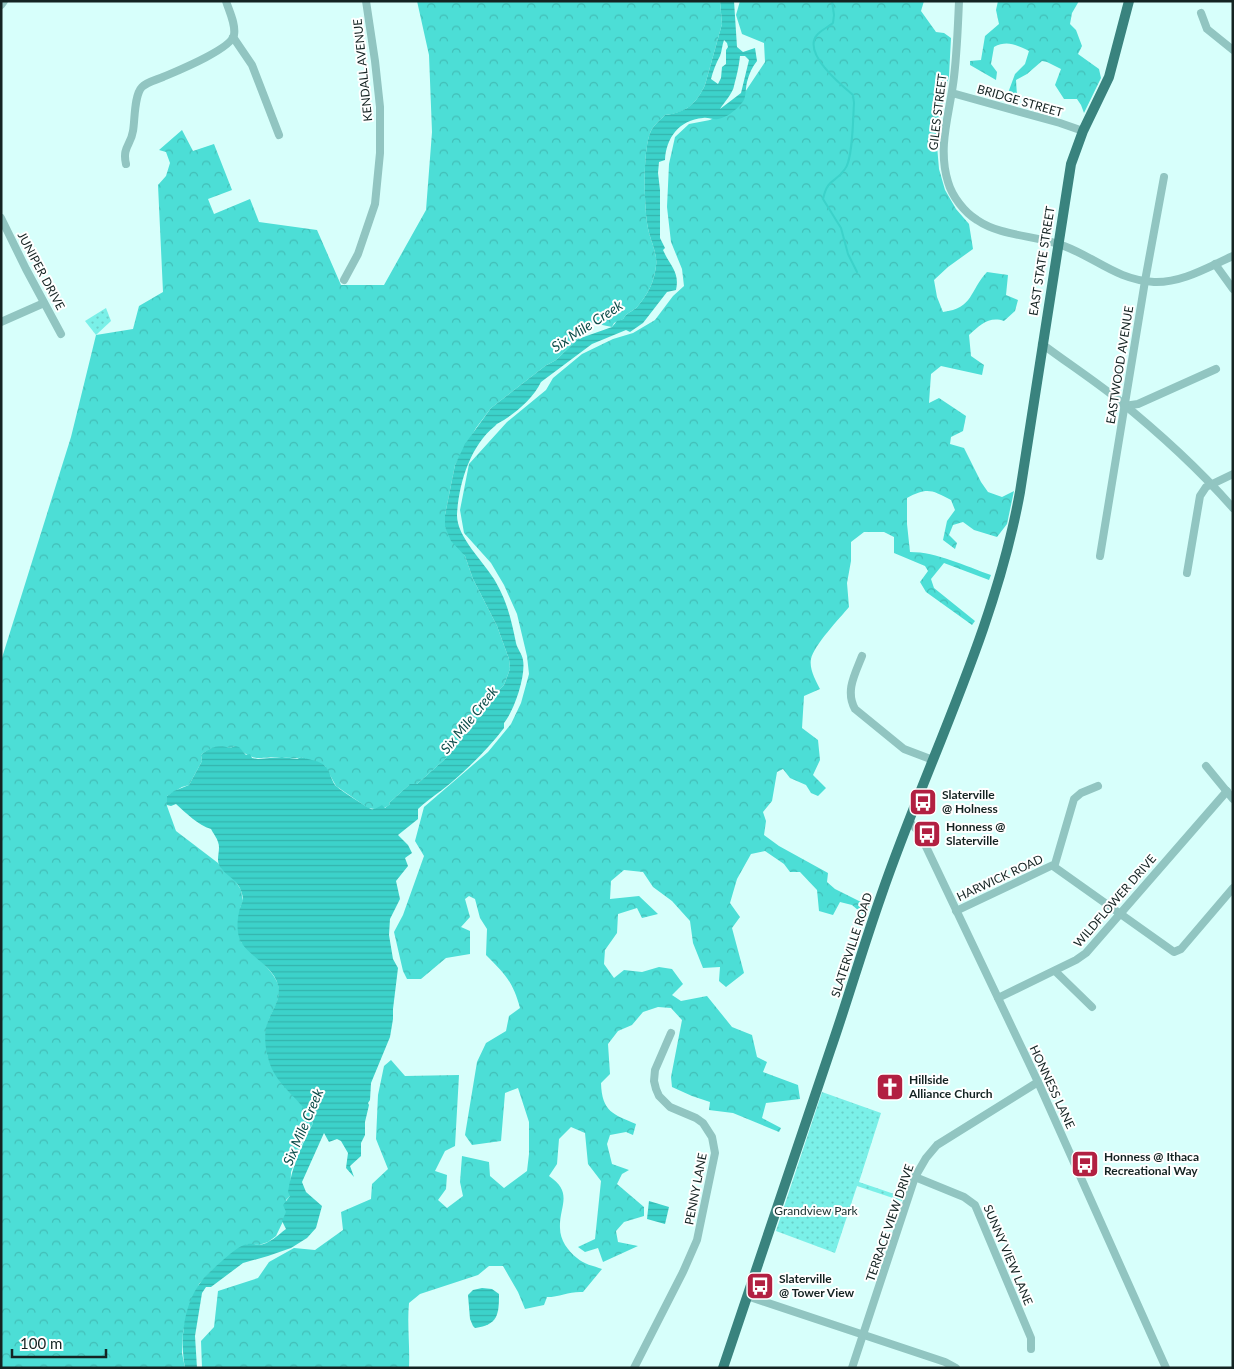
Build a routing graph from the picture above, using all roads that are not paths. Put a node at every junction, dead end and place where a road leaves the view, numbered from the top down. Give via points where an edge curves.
1 (4, 1) edge
2 (226, 1) edge
3 (366, 1) edge
4 (959, 1) edge
5 (1129, 1) edge
6 (1, 5) edge
7 (1201, 13) dead end
8 (233, 37) junction
9 (1233, 50) edge
10 (952, 94) junction
11 (1082, 131) junction
12 (279, 136) dead end
13 (126, 164) dead end
14 (1164, 177) dead end
15 (1, 218) edge
16 (1058, 244) junction
17 (1233, 256) edge
18 (1214, 264) junction
19 (344, 280) dead end
20 (1144, 281) junction
21 (1233, 289) edge
22 (44, 303) junction
23 (1, 322) edge
24 (61, 334) dead end
25 (1042, 344) junction
26 (1216, 369) dead end
27 (1124, 406) junction
28 (1233, 474) edge
29 (1210, 484) junction
30 (1233, 508) edge
31 (1012, 533) joint
32 (1100, 556) dead end
33 (1188, 573) dead end
34 (862, 656) dead end
35 (933, 760) junction
36 (1206, 766) dead end
37 (1098, 786) dead end
38 (1227, 791) junction
39 (1233, 799) edge
40 (909, 821) junction
41 (1053, 866) junction
42 (1233, 888) edge
43 (956, 911) junction
44 (1119, 914) junction
45 (1055, 971) junction
46 (998, 998) junction
47 (1092, 1007) dead end
48 (671, 1033) dead end
49 (1038, 1082) junction
50 (915, 1177) junction
51 (747, 1296) junction
52 (863, 1335) junction
53 (1031, 1349) dead end
54 (634, 1368) edge
55 (723, 1368) edge
56 (852, 1368) edge
57 (956, 1368) edge
58 (1166, 1368) edge

1 - 6 street
2 - 8 street
3 - 19 street, KENDALL AVENUE via 380,107 380,153 375,204 358,254
4 - 10 street, GILES STREET
5 - 11 highway, EAST STATE STREET via 1109,77
7 - 9 street via 1207,28
8 - 12 street via 252,65
8 - 13 street via 216,51 142,87 138,94 133,133 126,148
10 - 11 street, BRIDGE STREET
10 - 16 street, GILES STREET via 945,128 944,156 948,184 958,202 977,220 989,226
11 - 16 highway, EAST STATE STREET via 1071,164
14 - 20 street, EASTWOOD AVENUE
15 - 22 street, JUNIPER DRIVE
16 - 20 street, GILES STREET via 1122,276
16 - 25 highway, EAST STATE STREET
17 - 18 street, GILES STREET
18 - 20 street, GILES STREET via 1181,278
18 - 21 street
20 - 27 street, EASTWOOD AVENUE
22 - 23 street
22 - 24 street, JUNIPER DRIVE
25 - 27 street
25 - 31 highway, EAST STATE STREET
26 - 27 street via 1138,404
27 - 29 street
27 - 32 street, EASTWOOD AVENUE
28 - 29 street
29 - 30 street
29 - 33 street via 1200,496
31 - 35 highway, SLATERVILLE ROAD via 994,596
34 - 35 street via 850,691 855,709 904,749
35 - 40 highway, SLATERVILLE ROAD
36 - 38 street
37 - 41 street via 1074,799 1057,862
38 - 39 street
38 - 44 street, WILDFLOWER DRIVE
40 - 43 street, HONNESS LANE via 919,832
40 - 51 highway, SLATERVILLE ROAD
41 - 43 street, HARWICK ROAD
41 - 44 street
42 - 44 street via 1181,949 1174,952
43 - 46 street, HONNESS LANE
44 - 45 street, WILDFLOWER DRIVE via 1086,953
45 - 46 street, WILDFLOWER DRIVE
45 - 47 street
46 - 49 street, HONNESS LANE
48 - 54 street, PENNY LANE via 655,1070 656,1088 670,1107 706,1126 715,1153 697,1240
49 - 50 street, TERRACE VIEW DRIVE via 944,1140 926,1158
49 - 58 street, HONNESS LANE
50 - 52 street, TERRACE VIEW DRIVE
50 - 53 street, SUNNY VIEW LANE via 964,1197 975,1205 1031,1338
51 - 52 street
51 - 55 highway, SLATERVILLE ROAD
52 - 56 street, TERRACE VIEW DRIVE
52 - 57 street

